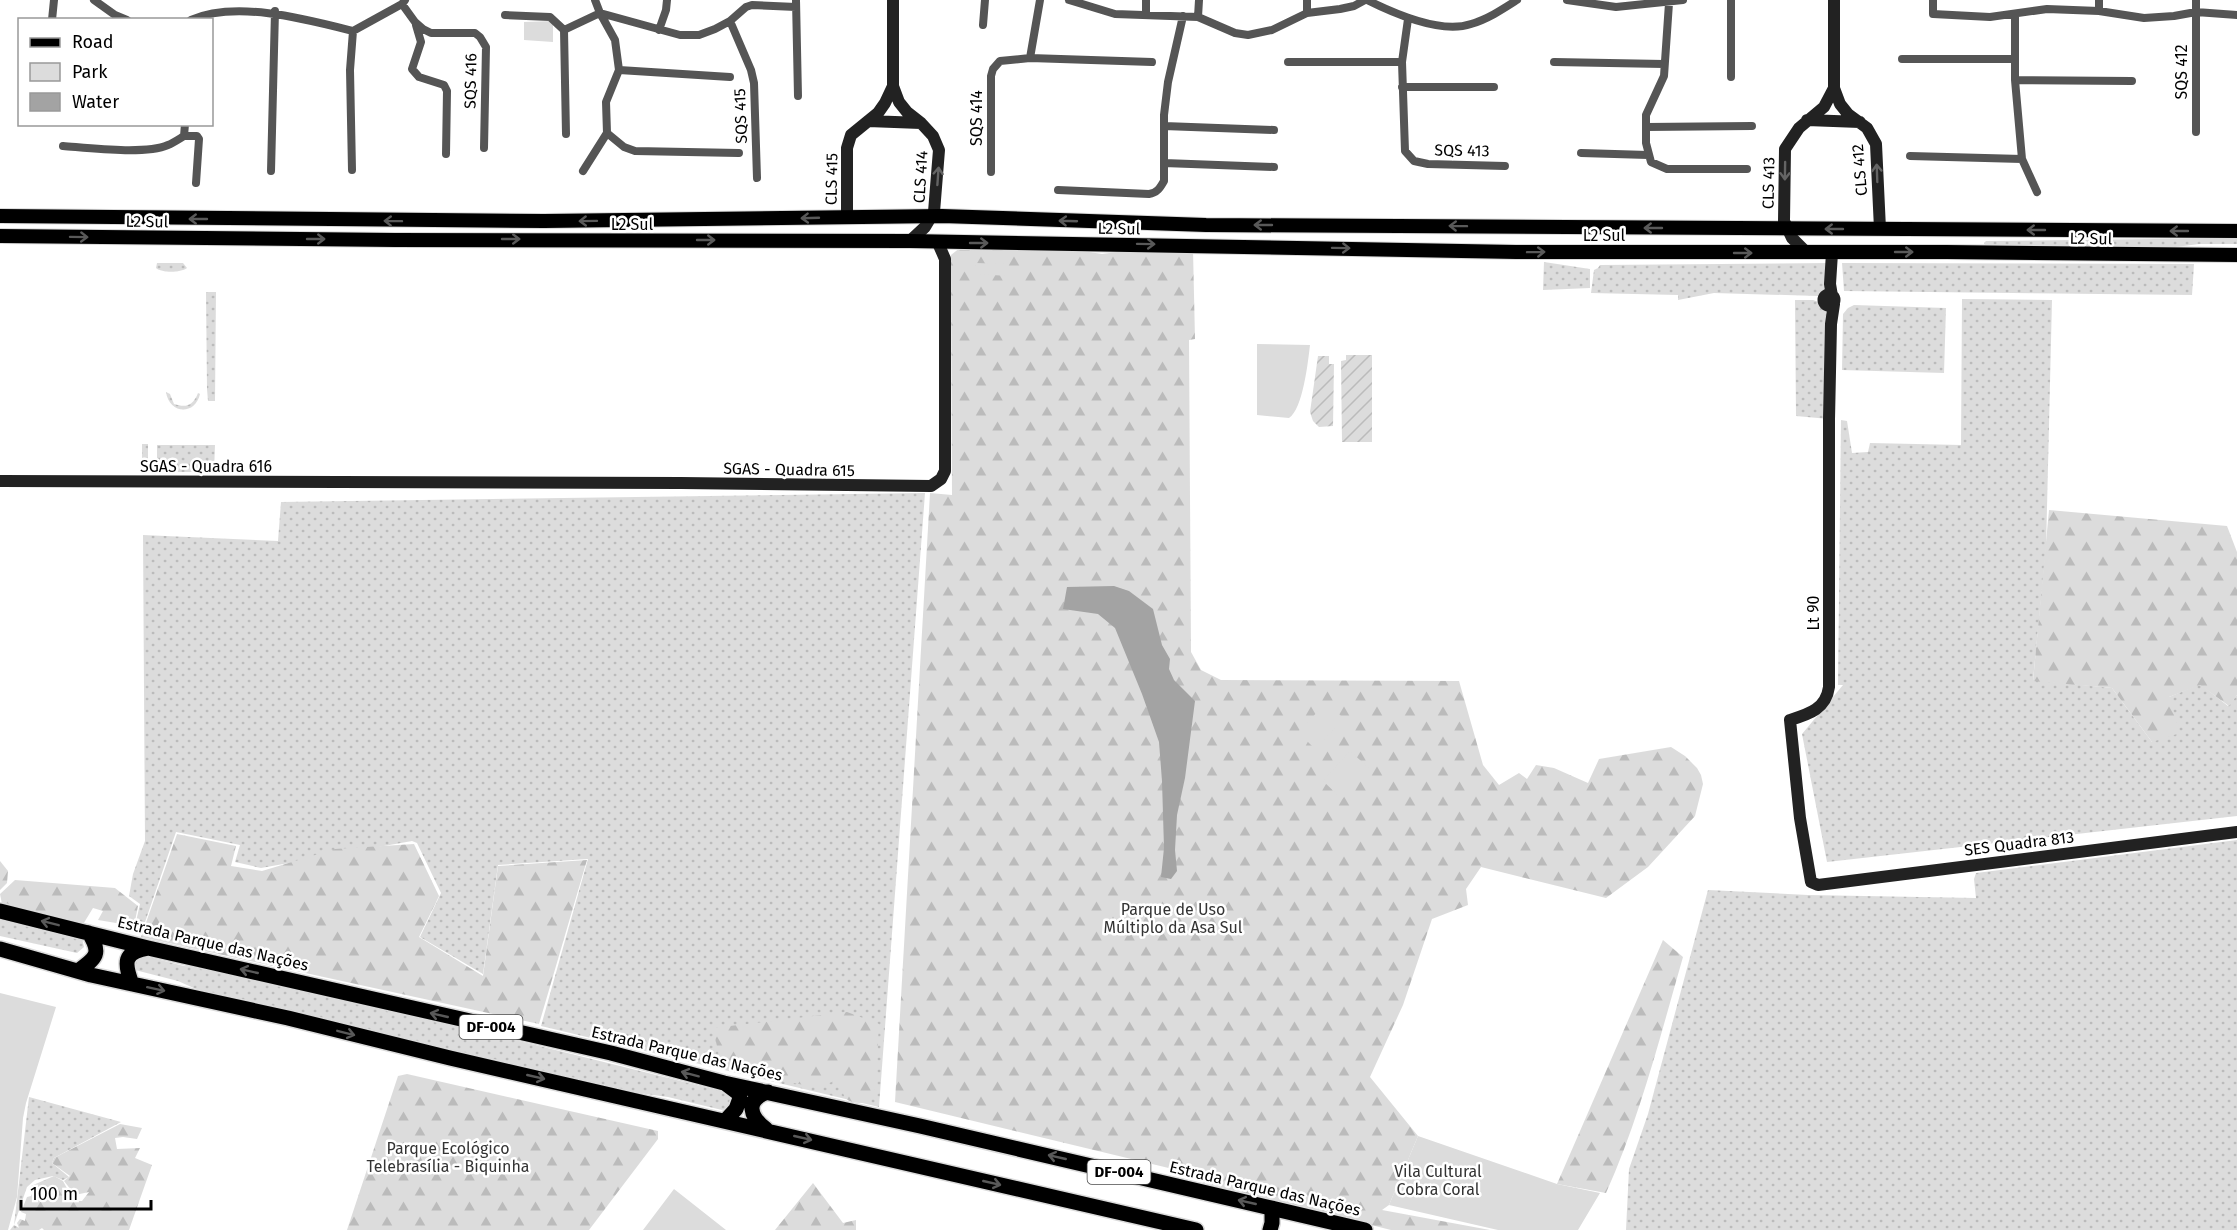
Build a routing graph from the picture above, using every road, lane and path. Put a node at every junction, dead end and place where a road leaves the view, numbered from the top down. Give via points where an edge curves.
1 (54, 0) edge
2 (94, 0) edge
3 (596, 0) edge
4 (667, 0) edge
5 (893, 0) edge
6 (985, 0) edge
7 (1040, 0) edge
8 (1069, 0) edge
9 (1146, 0) edge
10 (1199, 0) edge
11 (1307, 0) edge
12 (1366, 0) edge
13 (1517, 0) edge
14 (1567, 0) edge
15 (1683, 0) edge
16 (1731, 0) edge
17 (1834, 0) edge
18 (1933, 0) edge
19 (2099, 0) edge
20 (2196, 0) edge
21 (404, 2) edge
22 (1595, 2) edge
23 (796, 3) edge
24 (1669, 3) junction
25 (219, 4) edge
26 (274, 11) junction
27 (2098, 11) junction
28 (2196, 12) junction
29 (600, 13) junction
30 (1146, 14) junction
31 (1308, 14) junction
32 (505, 15) dead end
33 (2015, 15) junction
34 (2237, 15) edge
35 (1184, 16) junction
36 (1198, 17) junction
37 (52, 18) edge
38 (122, 18) edge
39 (194, 18) edge
40 (1408, 19) junction
41 (730, 21) junction
42 (415, 22) junction
43 (983, 25) dead end
44 (564, 30) junction
45 (658, 30) junction
46 (353, 31) junction
47 (1030, 58) junction
48 (1902, 58) dead end
49 (2014, 59) junction
50 (1152, 62) dead end
51 (1288, 62) dead end
52 (1402, 62) junction
53 (1554, 62) dead end
54 (1664, 64) junction
55 (619, 69) junction
56 (730, 77) dead end
57 (1731, 77) dead end
58 (2015, 80) junction
59 (2133, 81) dead end
60 (893, 86) junction
61 (1402, 87) junction
62 (1494, 87) dead end
63 (1834, 88) junction
64 (798, 96) dead end
65 (1807, 120) junction
66 (868, 121) junction
67 (1861, 122) junction
68 (921, 123) junction
69 (185, 126) edge
70 (1164, 126) junction
71 (1752, 126) dead end
72 (1646, 127) junction
73 (1274, 130) dead end
74 (2196, 132) dead end
75 (607, 133) junction
76 (566, 134) dead end
77 (184, 136) junction
78 (63, 146) dead end
79 (484, 148) dead end
80 (739, 153) dead end
81 (1581, 153) dead end
82 (446, 154) dead end
83 (1648, 155) junction
84 (1910, 156) dead end
85 (2022, 159) junction
86 (1164, 163) junction
87 (1505, 166) dead end
88 (1274, 167) dead end
89 (352, 170) dead end
90 (1747, 170) dead end
91 (271, 171) dead end
92 (583, 171) dead end
93 (990, 172) dead end
94 (757, 178) dead end
95 (196, 183) dead end
96 (1058, 190) dead end
97 (2037, 192) dead end
98 (0, 216) edge
99 (933, 216) junction
100 (847, 217) junction
101 (46, 218) junction
102 (1004, 218) junction
103 (271, 219) junction
104 (773, 219) junction
105 (1684, 228) junction
106 (1712, 228) junction
107 (1787, 229) junction
108 (1880, 229) junction
109 (1947, 229) junction
110 (1973, 230) junction
111 (2237, 231) edge
112 (0, 236) edge
113 (46, 237) junction
114 (273, 239) junction
115 (771, 241) junction
116 (910, 241) junction
117 (938, 243) junction
118 (956, 243) junction
119 (1004, 243) junction
120 (1685, 252) junction
121 (1710, 252) junction
122 (1947, 252) junction
123 (1808, 253) junction
124 (1832, 253) junction
125 (1975, 253) junction
126 (2237, 255) edge
127 (945, 259) junction
128 (0, 482) edge
129 (412, 484) joint
130 (2237, 832) edge
131 (1809, 878) joint
132 (0, 911) edge
133 (89, 933) junction
134 (148, 948) junction
135 (0, 949) edge
136 (78, 971) junction
137 (132, 984) junction
138 (724, 1083) junction
139 (768, 1092) junction
140 (726, 1120) junction
141 (766, 1129) junction
142 (1272, 1208) junction
143 (1328, 1226) edge
144 (1196, 1230) edge
145 (1270, 1230) edge
146 (1365, 1230) edge

1 - 37 street
2 - 38 street
3 - 29 street
4 - 45 street
5 - 60 street
6 - 43 street
7 - 47 street
8 - 30 street via 1114,14
9 - 30 street
10 - 36 street
11 - 31 street
12 - 31 street via 1354,6
12 - 40 street
13 - 40 street via 1469,25
14 - 22 street
15 - 24 street
16 - 57 street
17 - 63 street
18 - 33 street via 1933,14
19 - 27 street
20 - 28 street, SQS 412
21 - 42 street
21 - 46 street
22 - 24 street via 1616,7
23 - 41 street via 752,5
23 - 64 street
24 - 54 street
25 - 26 street
25 - 39 street
26 - 46 street
26 - 91 street
27 - 28 street via 2144,18
27 - 33 street via 2047,9
28 - 34 street
28 - 74 street, SQS 412
29 - 44 street
29 - 45 street
29 - 55 street via 615,40
30 - 35 street
31 - 36 street via 1272,30 1248,35
32 - 44 street via 550,18
33 - 49 street
35 - 36 street
35 - 70 street via 1168,82
40 - 52 street, SQS 413
41 - 45 street via 699,35
41 - 94 street, SQS 415 via 754,83
42 - 79 street, SQS 416 via 431,33 475,33 484,43
42 - 82 street via 421,42 412,69 419,77 444,85 447,92
44 - 76 street
46 - 89 street
47 - 50 street, SQS 414
47 - 93 street, SQS 414 via 1000,60 992,72
48 - 49 street
49 - 58 street
51 - 52 street
52 - 61 street, SQS 413
53 - 54 street
54 - 72 street via 1664,76 1650,104
55 - 56 street, SQS 415
55 - 75 street via 606,102
58 - 59 street
58 - 85 street
60 - 66 street, CLS 415 via 885,104
60 - 68 street, CLS 414 via 903,107
61 - 62 street
61 - 87 street, SQS 413 via 1404,148 1410,158 1428,164
63 - 65 street, CLS 413 via 1824,107
63 - 67 street, CLS 412 via 1844,109
65 - 67 street
65 -> 107 street, CLS 413 via 1785,149
66 - 68 street
66 - 100 street, CLS 415 via 851,135 847,148
108 -> 67 street, CLS 412 via 1876,144
99 -> 68 street, CLS 414 via 939,150
69 - 77 street
70 - 73 street
70 - 86 street
71 - 72 street
72 - 83 street
75 - 80 street, SQS 415 via 635,151
75 - 92 street
77 - 78 street via 156,148
77 - 95 street via 199,139
81 - 83 street
83 - 90 street via 1652,162 1667,169
84 - 85 street
85 - 97 street
86 - 88 street
86 - 96 street via 1164,181 1155,193
98 - 101 main road, L2 Sul
99 - 100 main road, L2 Sul
99 - 102 main road, L2 Sul
99 - 116 street, CLS 414
100 -> 104 main road, L2 Sul
103 -> 101 main road, L2 Sul
101 - 113 main road via 41,225
105 -> 102 main road, L2 Sul via 1206,225
102 - 119 main road via 1008,225
104 -> 103 main road, L2 Sul
103 - 114 main road via 275,226
104 - 115 main road
105 - 106 main road, L2 Sul
105 - 120 main road via 1690,240
106 - 107 main road, L2 Sul
106 - 121 main road via 1706,240
108 -> 107 main road, L2 Sul
107 - 123 street, CLS 413
108 - 109 main road, L2 Sul
109 - 110 main road, L2 Sul
109 - 122 main road via 1953,240
111 -> 110 main road, L2 Sul
110 - 125 main road via 1969,241
112 - 113 main road, L2 Sul
113 -> 114 main road, L2 Sul
114 -> 115 main road, L2 Sul
115 - 116 main road, L2 Sul
116 - 117 main road, L2 Sul
117 - 118 main road, L2 Sul
117 - 127 street, SGAS - Quadra 615
118 -> 119 main road, L2 Sul
118 - 127 street
119 -> 120 main road, L2 Sul
120 - 121 main road, L2 Sul
121 -> 123 main road, L2 Sul
124 -> 122 main road, L2 Sul
122 - 125 main road, L2 Sul
123 - 124 main road, L2 Sul
124 - 131 street, Lt 90 via 1829,687 1822,705 1790,720
125 - 126 main road, L2 Sul
127 - 129 street, SGAS - Quadra 615 via 945,471 932,486
128 - 129 street, SGAS - Quadra 616
130 - 131 street, SES Quadra 813 via 1818,885
133 -> 132 highway, Estrada Parque das Nações / DF-004
133 - 134 highway, Estrada Parque das Nações / DF-004
133 - 136 highway via 96,952
134 - 137 highway via 138,949 127,960
138 -> 134 highway, Estrada Parque das Nações / DF-004 via 611,1053
135 - 136 highway, DF-004
136 - 137 highway, DF-004
137 -> 140 highway, DF-004
138 - 139 highway, Estrada Parque das Nações / DF-004
138 - 140 highway via 740,1098
139 - 141 highway via 756,1100 752,1112 753,1118
142 -> 139 highway, Estrada Parque das Nações / DF-004
140 - 141 highway, DF-004
141 -> 144 highway, DF-004
142 - 143 highway, Estrada Parque das Nações / DF-004
142 - 145 highway
143 - 146 highway, Estrada Parque das Nações / DF-004

